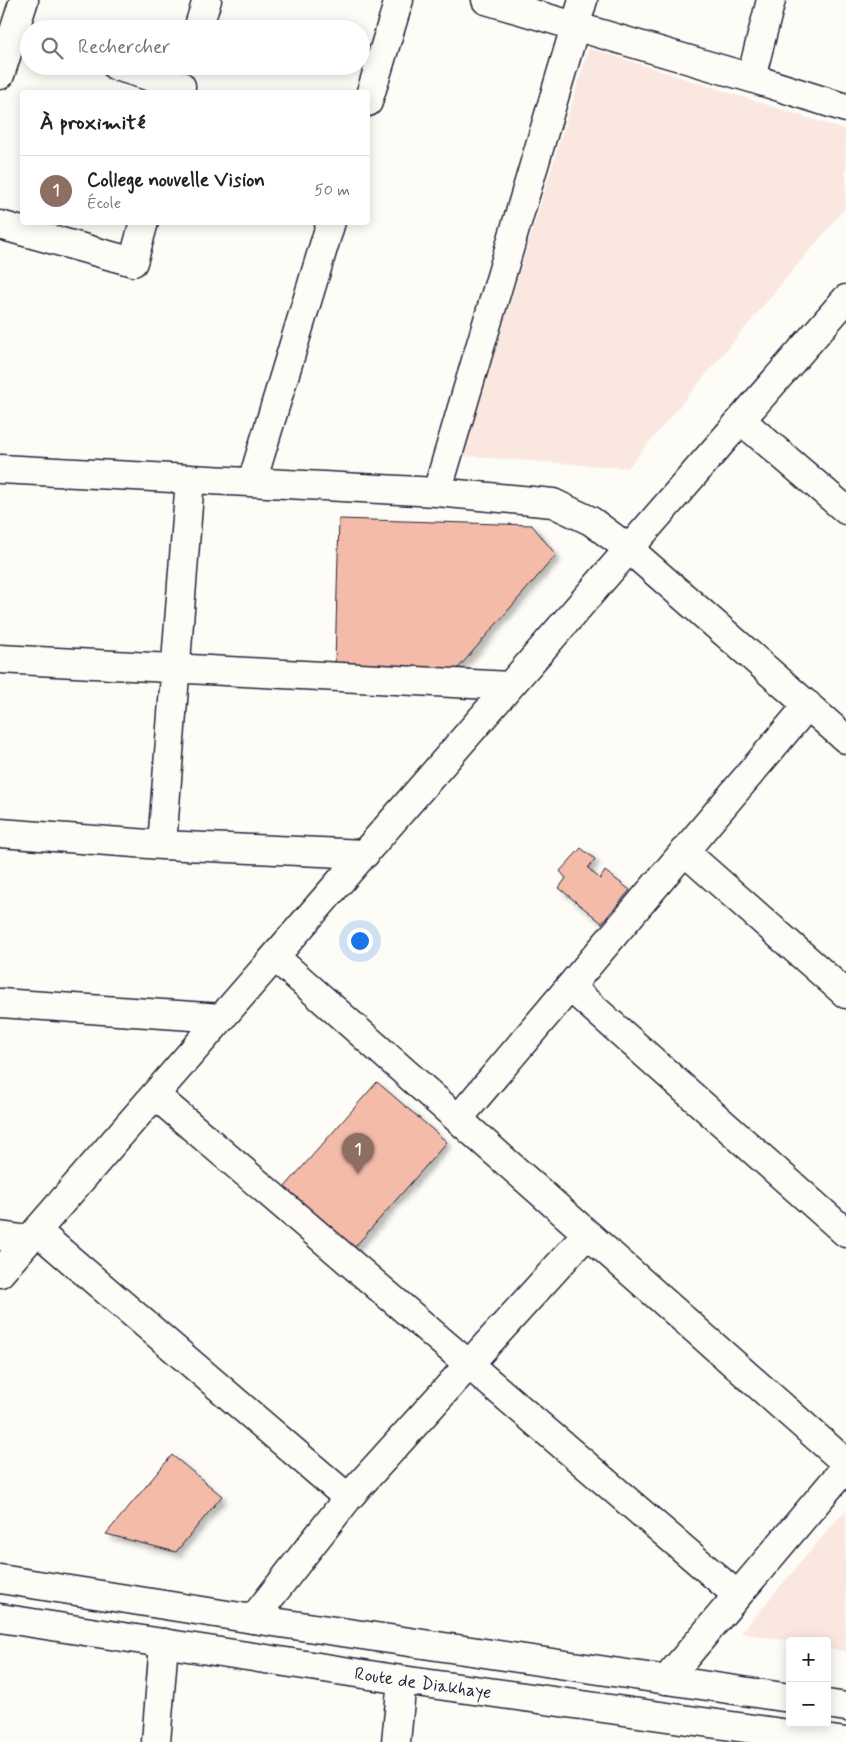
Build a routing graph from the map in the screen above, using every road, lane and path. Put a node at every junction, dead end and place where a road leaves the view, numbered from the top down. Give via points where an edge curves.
1 (24, 0) edge
2 (207, 0) edge
3 (398, 0) edge
4 (486, 0) edge
5 (583, 0) edge
6 (771, 0) edge
7 (201, 20) edge
8 (573, 27) junction
9 (14, 34) edge
10 (0, 75) edge
11 (153, 75) edge
12 (751, 78) junction
13 (182, 82) edge
14 (370, 95) edge
15 (846, 108) edge
16 (0, 225) edge
17 (143, 225) edge
18 (330, 225) edge
19 (846, 299) edge
20 (741, 420) junction
21 (0, 469) edge
22 (190, 479) junction
23 (252, 482) junction
24 (436, 492) junction
25 (846, 510) edge
26 (630, 549) junction
27 (0, 659) edge
28 (175, 670) junction
29 (510, 686) junction
30 (808, 705) junction
31 (846, 738) edge
32 (0, 833) edge
33 (162, 845) junction
34 (684, 852) junction
35 (365, 854) junction
36 (274, 958) junction
37 (570, 987) junction
38 (846, 994) edge
39 (0, 1003) edge
40 (222, 1018) junction
41 (155, 1095) junction
42 (458, 1119) junction
43 (846, 1233) edge
44 (587, 1234) junction
45 (33, 1235) junction
46 (0, 1236) edge
47 (0, 1273) edge
48 (469, 1365) junction
49 (846, 1465) edge
50 (348, 1498) junction
51 (0, 1579) edge
52 (737, 1595) junction
53 (0, 1618) edge
54 (253, 1619) junction
55 (164, 1643) junction
56 (402, 1680) junction
57 (666, 1680) junction
58 (786, 1697) edge
59 (831, 1705) edge
60 (846, 1707) edge
61 (814, 1739) edge
62 (156, 1742) edge
63 (396, 1742) edge
64 (846, 1742) edge

1 - 9 street
2 - 7 street
3 - 14 street
4 - 8 street
5 - 8 street
6 - 12 street
8 - 12 street
8 - 24 street
9 - 10 street
11 - 13 street
12 - 15 street
16 - 17 street via 133,262
18 - 23 street
19 - 20 street
20 - 25 street
20 - 26 street
21 - 22 street
22 - 23 street
22 - 28 street
23 - 24 street
24 - 26 street via 553,503 591,521
26 - 29 street
26 - 30 street
27 - 28 street
28 - 29 street
28 - 33 street
29 - 35 street
30 - 31 street
30 - 34 street
32 - 33 street
33 - 35 street
34 - 37 street
34 - 38 street
35 - 36 street
36 - 40 street
36 - 42 street
37 - 42 street
37 - 43 street
39 - 40 street
40 - 41 street
41 - 45 street
41 - 48 street
42 - 44 street
44 - 48 street
44 - 49 street
45 - 46 street
45 - 47 street
45 - 50 street
48 - 50 street
48 - 52 street
49 - 52 street
50 - 54 street
51 - 54 street, Route de Diakhaye
52 - 57 street
53 - 55 street, Route de Diakhaye
54 - 57 street, Route de Diakhaye
55 - 56 street, Route de Diakhaye
55 - 62 street
56 - 61 street, Route de Diakhaye
56 - 63 street
57 - 58 street, Route de Diakhaye
59 - 60 street
61 - 64 street, Route de Diakhaye

